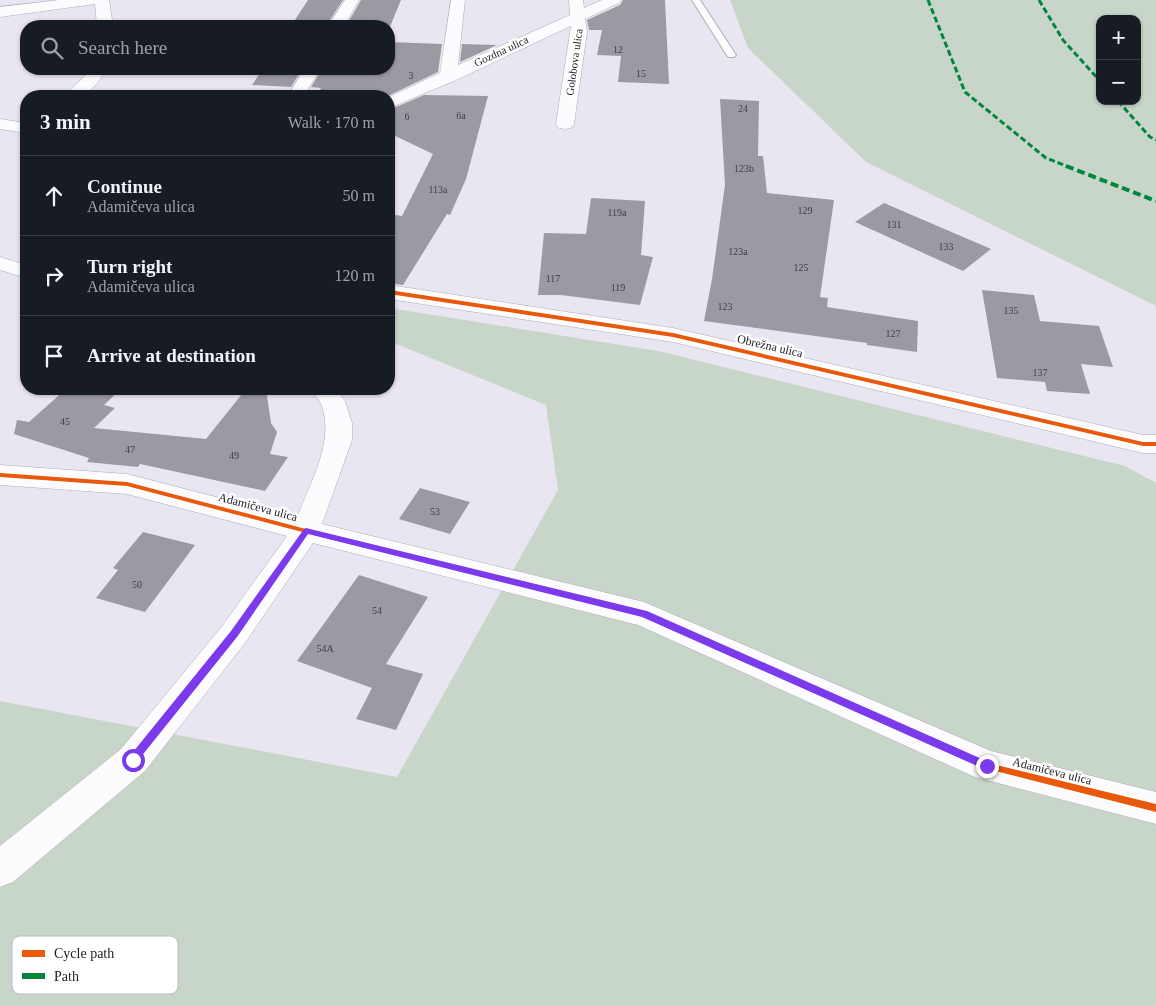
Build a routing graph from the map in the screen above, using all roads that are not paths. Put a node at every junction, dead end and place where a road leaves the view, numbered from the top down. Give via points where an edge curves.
1 (94, 0) edge
2 (102, 0) edge
3 (352, 0) edge
4 (458, 0) edge
5 (614, 0) edge
6 (696, 0) edge
7 (577, 7) edge
8 (0, 12) edge
9 (104, 20) edge
10 (340, 20) edge
11 (731, 55) dead end
12 (94, 75) edge
13 (308, 75) edge
14 (448, 77) junction
15 (79, 90) edge
16 (300, 90) edge
17 (395, 100) edge
18 (0, 124) edge
19 (565, 124) dead end
20 (20, 127) edge
21 (0, 255) edge
22 (20, 257) edge
23 (0, 263) edge
24 (20, 270) edge
25 (395, 293) edge
26 (328, 395) edge
27 (1152, 447) edge
28 (0, 475) edge
29 (306, 531) junction
30 (1156, 808) edge
31 (0, 869) edge

1 - 8 street
2 - 9 street
3 - 10 street
4 - 14 street
5 - 7 street, Gozdna ulica
6 - 11 lane
7 - 14 street, Gozdna ulica
7 - 19 street, Golobova ulica via 579,32
12 - 15 street
13 - 16 street
14 - 17 street, Gozdna ulica
18 - 20 street
21 - 22 street
23 - 24 street
25 - 27 street, Obrežna ulica via 673,335
26 - 29 street, Adamičeva ulica via 339,423 340,440
28 - 29 street, Adamičeva ulica via 127,484
29 - 30 street, Adamičeva ulica via 644,614 987,766
29 - 31 street, Adamičeva ulica via 234,634 133,760

